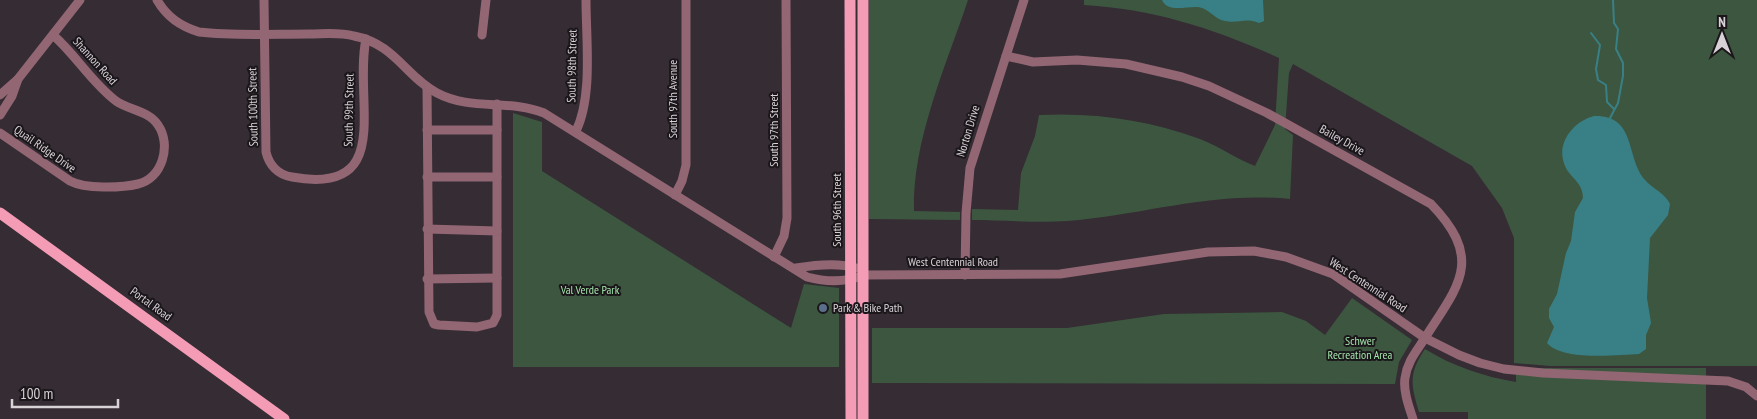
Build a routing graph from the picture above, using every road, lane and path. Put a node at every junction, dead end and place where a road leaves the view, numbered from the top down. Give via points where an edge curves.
1 (80, 0) edge
2 (156, 0) edge
3 (264, 0) edge
4 (486, 0) edge
5 (586, 0) edge
6 (686, 0) edge
7 (786, 0) edge
8 (850, 0) edge
9 (864, 0) edge
10 (1024, 0) edge
11 (264, 34) junction
12 (53, 35) junction
13 (482, 35) dead end
14 (366, 39) junction
15 (1006, 56) junction
16 (18, 79) junction
17 (427, 87) junction
18 (0, 94) edge
19 (498, 104) junction
20 (0, 115) edge
21 (427, 130) junction
22 (497, 130) junction
23 (576, 131) junction
24 (0, 133) edge
25 (160, 168) joint
26 (427, 177) junction
27 (314, 178) joint
28 (497, 178) junction
29 (675, 195) junction
30 (0, 213) edge
31 (427, 229) junction
32 (497, 231) junction
33 (774, 257) junction
34 (851, 267) junction
35 (796, 268) junction
36 (863, 275) junction
37 (965, 275) junction
38 (427, 278) junction
39 (496, 278) junction
40 (851, 280) junction
41 (1425, 338) junction
42 (1757, 396) edge
43 (284, 419) edge
44 (851, 419) edge
45 (863, 419) edge
46 (1413, 419) edge

1 - 12 street
2 - 11 street, West Centennial Road via 169,17 186,28 199,32
3 - 11 street, South 100th Street
4 - 13 street
5 - 23 street, South 98th Street via 586,91 584,111
6 - 29 street, South 97th Avenue via 686,165
7 - 33 street, South 97th Street via 787,218 784,236
8 - 34 main road, South 96th Street
9 - 36 main road
10 - 15 street, Norton Drive
11 - 14 street, West Centennial Road via 341,34
11 - 27 street, South 100th Street via 267,156 272,167 286,176
12 - 16 street
12 - 25 street, Shannon Road via 106,92 122,105 156,122 163,141
14 - 17 street, West Centennial Road via 390,52
14 - 27 street, South 99th Street via 360,157 342,176
15 - 37 street, Norton Drive via 970,168
15 - 41 street, Bailey Drive via 1033,62 1077,60 1126,64 1200,83 1249,103 1432,204 1449,222 1458,240 1461,274 1447,307
16 - 18 street
16 - 20 street
17 - 19 street, West Centennial Road via 465,103
17 - 21 street
19 - 22 street
19 - 23 street, West Centennial Road via 538,110
21 - 22 street
21 - 26 street
22 - 28 street
23 - 29 street, West Centennial Road
24 - 25 street, Quail Ridge Drive via 70,182 81,186 140,184 150,180
26 - 28 street
26 - 31 street
28 - 32 street
29 - 33 street, West Centennial Road
30 - 43 main road, Portal Road
31 - 32 street
31 - 38 street
32 - 39 street
33 - 35 street, West Centennial Road
34 - 35 street
34 - 36 street
34 - 40 main road, South 96th Street
35 - 40 street, West Centennial Road via 807,277 820,280
36 - 37 street, West Centennial Road
36 - 40 street, West Centennial Road
36 - 45 main road
37 - 41 street, West Centennial Road via 1060,274 1208,252 1254,251 1286,257 1333,274
38 - 39 street
38 - 39 street via 428,312 434,324 470,328 495,320
40 - 44 main road, South 96th Street
41 - 42 street, West Centennial Road via 1459,355 1504,369 1728,381 1746,386
41 - 46 street, Bailey Drive via 1409,362 1404,378

